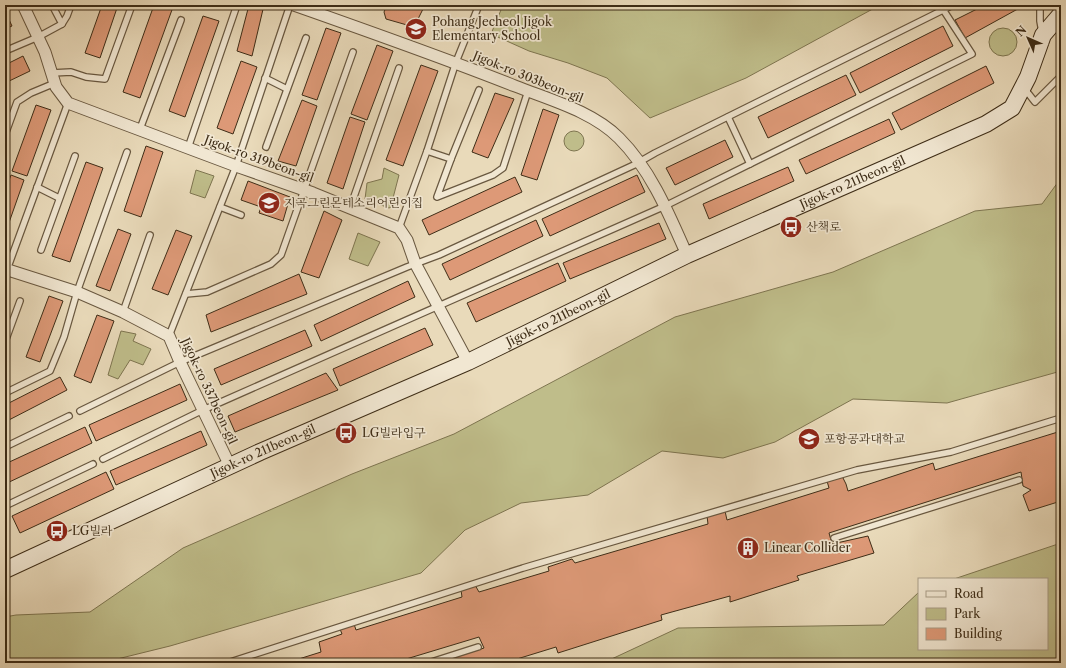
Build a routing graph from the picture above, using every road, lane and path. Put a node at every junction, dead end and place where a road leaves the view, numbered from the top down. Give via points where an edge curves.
1 (23, 5) edge
2 (52, 5) edge
3 (71, 5) edge
4 (132, 5) edge
5 (237, 5) edge
6 (290, 5) edge
7 (294, 5) edge
8 (479, 5) edge
9 (953, 5) edge
10 (1040, 5) edge
11 (944, 11) junction
12 (1061, 14) edge
13 (180, 20) dead end
14 (62, 24) junction
15 (1043, 35) junction
16 (38, 37) junction
17 (306, 38) dead end
18 (5, 51) edge
19 (353, 52) dead end
20 (456, 62) junction
21 (399, 68) dead end
22 (1061, 76) edge
23 (53, 78) junction
24 (265, 78) junction
25 (1023, 87) junction
26 (287, 89) junction
27 (479, 90) dead end
28 (528, 91) junction
29 (68, 103) junction
30 (728, 117) junction
31 (140, 130) junction
32 (5, 135) edge
33 (266, 147) dead end
34 (188, 148) junction
35 (427, 151) junction
36 (127, 152) dead end
37 (75, 156) dead end
38 (451, 159) junction
39 (640, 162) junction
40 (750, 164) junction
41 (236, 166) junction
42 (37, 187) junction
43 (303, 189) junction
44 (60, 198) junction
45 (665, 206) junction
46 (220, 207) junction
47 (350, 208) junction
48 (241, 215) dead end
49 (399, 228) junction
50 (150, 235) dead end
51 (41, 250) dead end
52 (687, 255) junction
53 (415, 263) junction
54 (6, 271) edge
55 (77, 292) junction
56 (186, 294) junction
57 (20, 301) dead end
58 (437, 306) junction
59 (123, 312) junction
60 (169, 336) junction
61 (5, 342) edge
62 (180, 362) junction
63 (468, 362) junction
64 (5, 393) edge
65 (80, 410) dead end
66 (203, 410) junction
67 (69, 416) dead end
68 (1061, 418) edge
69 (5, 447) edge
70 (103, 459) dead end
71 (93, 464) dead end
72 (230, 466) junction
73 (1019, 480) dead end
74 (5, 506) edge
75 (834, 538) dead end
76 (6, 567) edge
77 (478, 647) dead end
78 (227, 663) edge
79 (428, 663) edge

1 - 16 street
2 - 14 lane
3 - 14 lane
4 - 23 lane via 105,79 71,72
5 - 34 lane
6 - 24 lane
7 - 20 street, Jigok-ro 303beon-gil
8 - 20 lane
9 - 11 lane
10 - 15 lane
11 - 30 lane
11 - 40 lane via 972,54
12 - 15 main road, Jigok-ro 211beon-gil
13 - 31 lane
14 - 16 lane
15 - 25 main road, Jigok-ro 211beon-gil
16 - 18 lane
16 - 23 street
17 - 26 lane
19 - 43 lane
20 - 28 street, Jigok-ro 303beon-gil
20 - 35 lane
21 - 47 lane
22 - 25 lane via 1035,102
23 - 29 street via 56,87
23 - 32 lane via 17,102
24 - 26 lane
24 - 41 lane
25 - 52 main road, Jigok-ro 211beon-gil via 1012,108 986,124
26 - 33 lane
27 - 38 lane
28 - 38 lane via 503,168 493,175 437,197
28 - 39 street, Jigok-ro 303beon-gil via 600,122 619,138
29 - 31 street, Jigok-ro 319beon-gil
29 - 42 lane
30 - 39 lane
30 - 40 lane
31 - 34 street, Jigok-ro 319beon-gil
34 - 41 street, Jigok-ro 319beon-gil
35 - 38 lane
35 - 49 lane
36 - 55 lane
37 - 44 lane
39 - 45 street, Jigok-ro 303beon-gil
39 - 53 lane via 439,255
40 - 45 lane
41 - 43 street, Jigok-ro 319beon-gil
41 - 46 lane
42 - 44 lane
42 - 54 lane
43 - 47 street, Jigok-ro 319beon-gil
43 - 56 lane via 281,255 270,264 207,292
44 - 51 lane
45 - 52 street, Jigok-ro 303beon-gil
45 - 58 lane
46 - 48 lane
46 - 56 lane
47 - 49 street, Jigok-ro 319beon-gil
49 - 53 street via 407,240
50 - 59 lane
52 - 63 main road, Jigok-ro 211beon-gil
53 - 58 street
53 - 62 lane
54 - 55 street, Jigok-ro 337beon-gil
55 - 59 street, Jigok-ro 337beon-gil
55 - 64 lane via 64,337 50,371
56 - 60 lane
57 - 61 lane
58 - 63 street
58 - 66 lane
59 - 60 street, Jigok-ro 337beon-gil
60 - 62 street, Jigok-ro 337beon-gil
62 - 65 lane
62 - 66 street, Jigok-ro 337beon-gil
63 - 72 main road, Jigok-ro 211beon-gil
66 - 70 lane
66 - 72 street, Jigok-ro 337beon-gil
67 - 69 lane
68 - 78 lane via 951,452 849,472 515,571
71 - 74 lane
72 - 76 main road, Jigok-ro 211beon-gil
73 - 75 lane
77 - 79 lane

